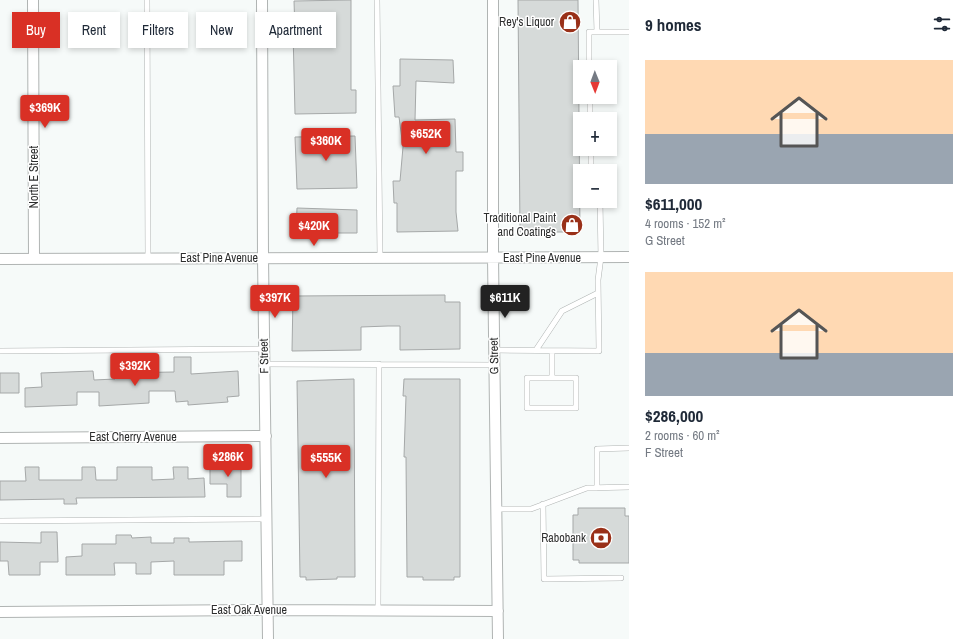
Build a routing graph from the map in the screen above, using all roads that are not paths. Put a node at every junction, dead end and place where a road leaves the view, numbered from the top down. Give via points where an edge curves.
1 (33, 0) edge
2 (147, 0) edge
3 (262, 0) edge
4 (377, 0) edge
5 (493, 0) edge
6 (596, 0) edge
7 (597, 32) junction
8 (629, 32) edge
9 (589, 60) edge
10 (600, 208) edge
11 (380, 257) junction
12 (601, 257) junction
13 (629, 257) edge
14 (148, 258) junction
15 (263, 258) junction
16 (493, 258) junction
17 (0, 259) edge
18 (34, 259) junction
19 (598, 293) junction
20 (264, 349) junction
21 (494, 350) junction
22 (536, 350) junction
23 (0, 351) edge
24 (552, 351) junction
25 (264, 364) junction
26 (379, 364) junction
27 (494, 365) junction
28 (552, 378) junction
29 (266, 436) junction
30 (0, 438) edge
31 (629, 448) edge
32 (629, 487) edge
33 (597, 488) junction
34 (543, 504) junction
35 (497, 509) junction
36 (267, 519) junction
37 (0, 521) edge
38 (621, 578) dead end
39 (268, 610) junction
40 (378, 610) junction
41 (498, 611) junction
42 (0, 612) edge
43 (268, 639) edge
44 (498, 639) edge

1 - 18 street, North E Street
2 - 14 lane
3 - 15 street, F Street
4 - 11 lane
5 - 16 street, G Street
6 - 7 lane
7 - 8 lane
7 - 9 lane via 589,32
10 - 12 lane
11 - 15 street, East Pine Avenue
11 - 16 street, East Pine Avenue
12 - 13 street, East Pine Avenue
12 - 16 street, East Pine Avenue
12 - 19 lane
14 - 15 street, East Pine Avenue
14 - 18 street, East Pine Avenue
15 - 20 street, F Street
16 - 21 street, G Street
17 - 18 street, East Pine Avenue
19 - 22 lane via 562,311
19 - 24 lane via 599,351
20 - 23 lane
20 - 25 street, F Street
21 - 22 lane
21 - 27 street, G Street
22 - 24 lane
24 - 28 lane
25 - 26 lane
25 - 29 street, F Street
26 - 27 lane
26 - 40 lane
27 - 35 street, G Street
28 - 28 lane via 576,378 576,408 527,408 527,378
29 - 30 street, East Cherry Avenue
29 - 36 street, F Street
31 - 33 lane via 597,449
32 - 33 lane
33 - 34 lane via 587,488
34 - 35 lane via 530,509
34 - 38 lane via 544,579
35 - 41 street, G Street
36 - 37 lane
36 - 39 street, F Street
39 - 40 street, East Oak Avenue
39 - 42 street, East Oak Avenue
39 - 43 street, F Street
40 - 41 street, East Oak Avenue
41 - 44 street, G Street

